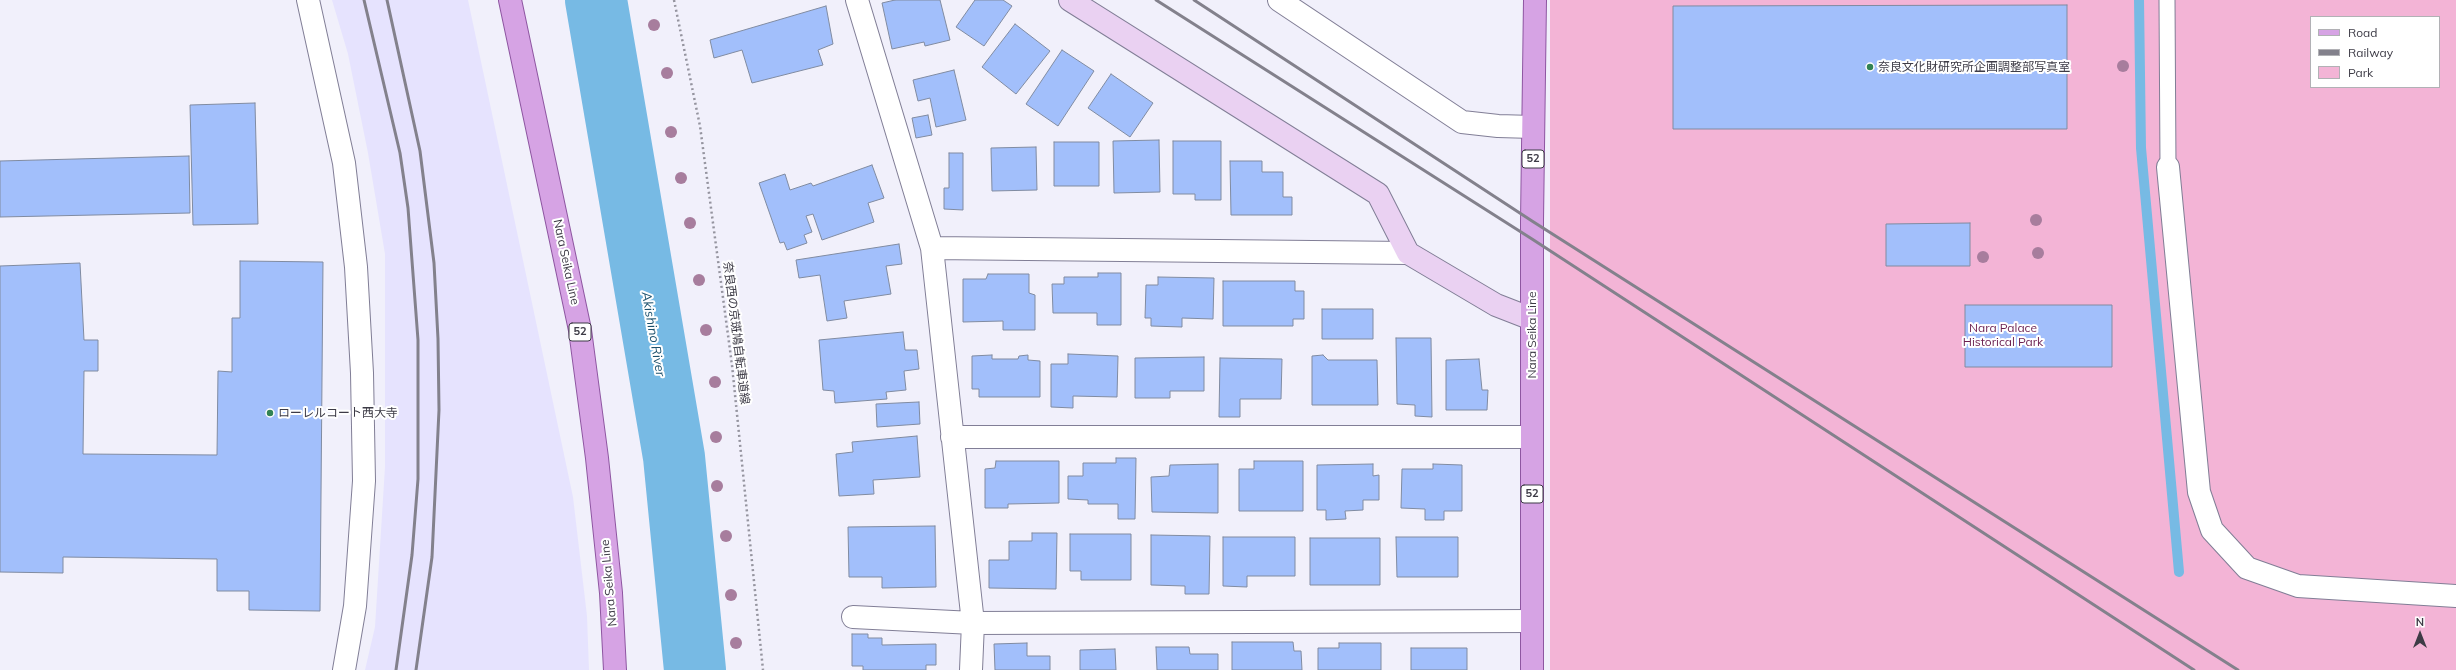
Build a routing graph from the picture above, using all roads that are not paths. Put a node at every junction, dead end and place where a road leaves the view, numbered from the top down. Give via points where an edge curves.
1 (308, 0) edge
2 (510, 0) edge
3 (856, 0) edge
4 (1070, 0) edge
5 (1279, 0) edge
6 (1535, 0) edge
7 (2167, 0) edge
8 (1533, 127) junction
9 (2168, 167) joint
10 (932, 248) junction
11 (1408, 253) junction
12 (1532, 319) junction
13 (952, 437) junction
14 (1532, 438) junction
15 (2456, 596) edge
16 (852, 617) dead end
17 (1532, 621) junction
18 (973, 623) junction
19 (344, 670) edge
20 (615, 670) edge
21 (971, 670) edge
22 (1532, 670) edge

1 - 19 street via 344,163 356,268 362,373 364,481 355,606
2 - 20 main road, Nara Seika Line / 52 via 580,330 611,592
3 - 10 street
4 - 11 street via 1378,194
5 - 8 street via 1462,122
6 - 8 main road, Nara Seika Line / 52
7 - 9 lane
8 - 12 main road, Nara Seika Line / 52
9 - 15 street via 2199,492 2212,530 2247,568 2298,586
10 - 11 street
10 - 13 street
11 - 12 street via 1496,305
12 - 14 main road, Nara Seika Line / 52
13 - 14 street
13 - 18 street
14 - 17 main road, Nara Seika Line / 52
16 - 18 street
17 - 18 street
17 - 22 main road, Nara Seika Line / 52
18 - 21 street

